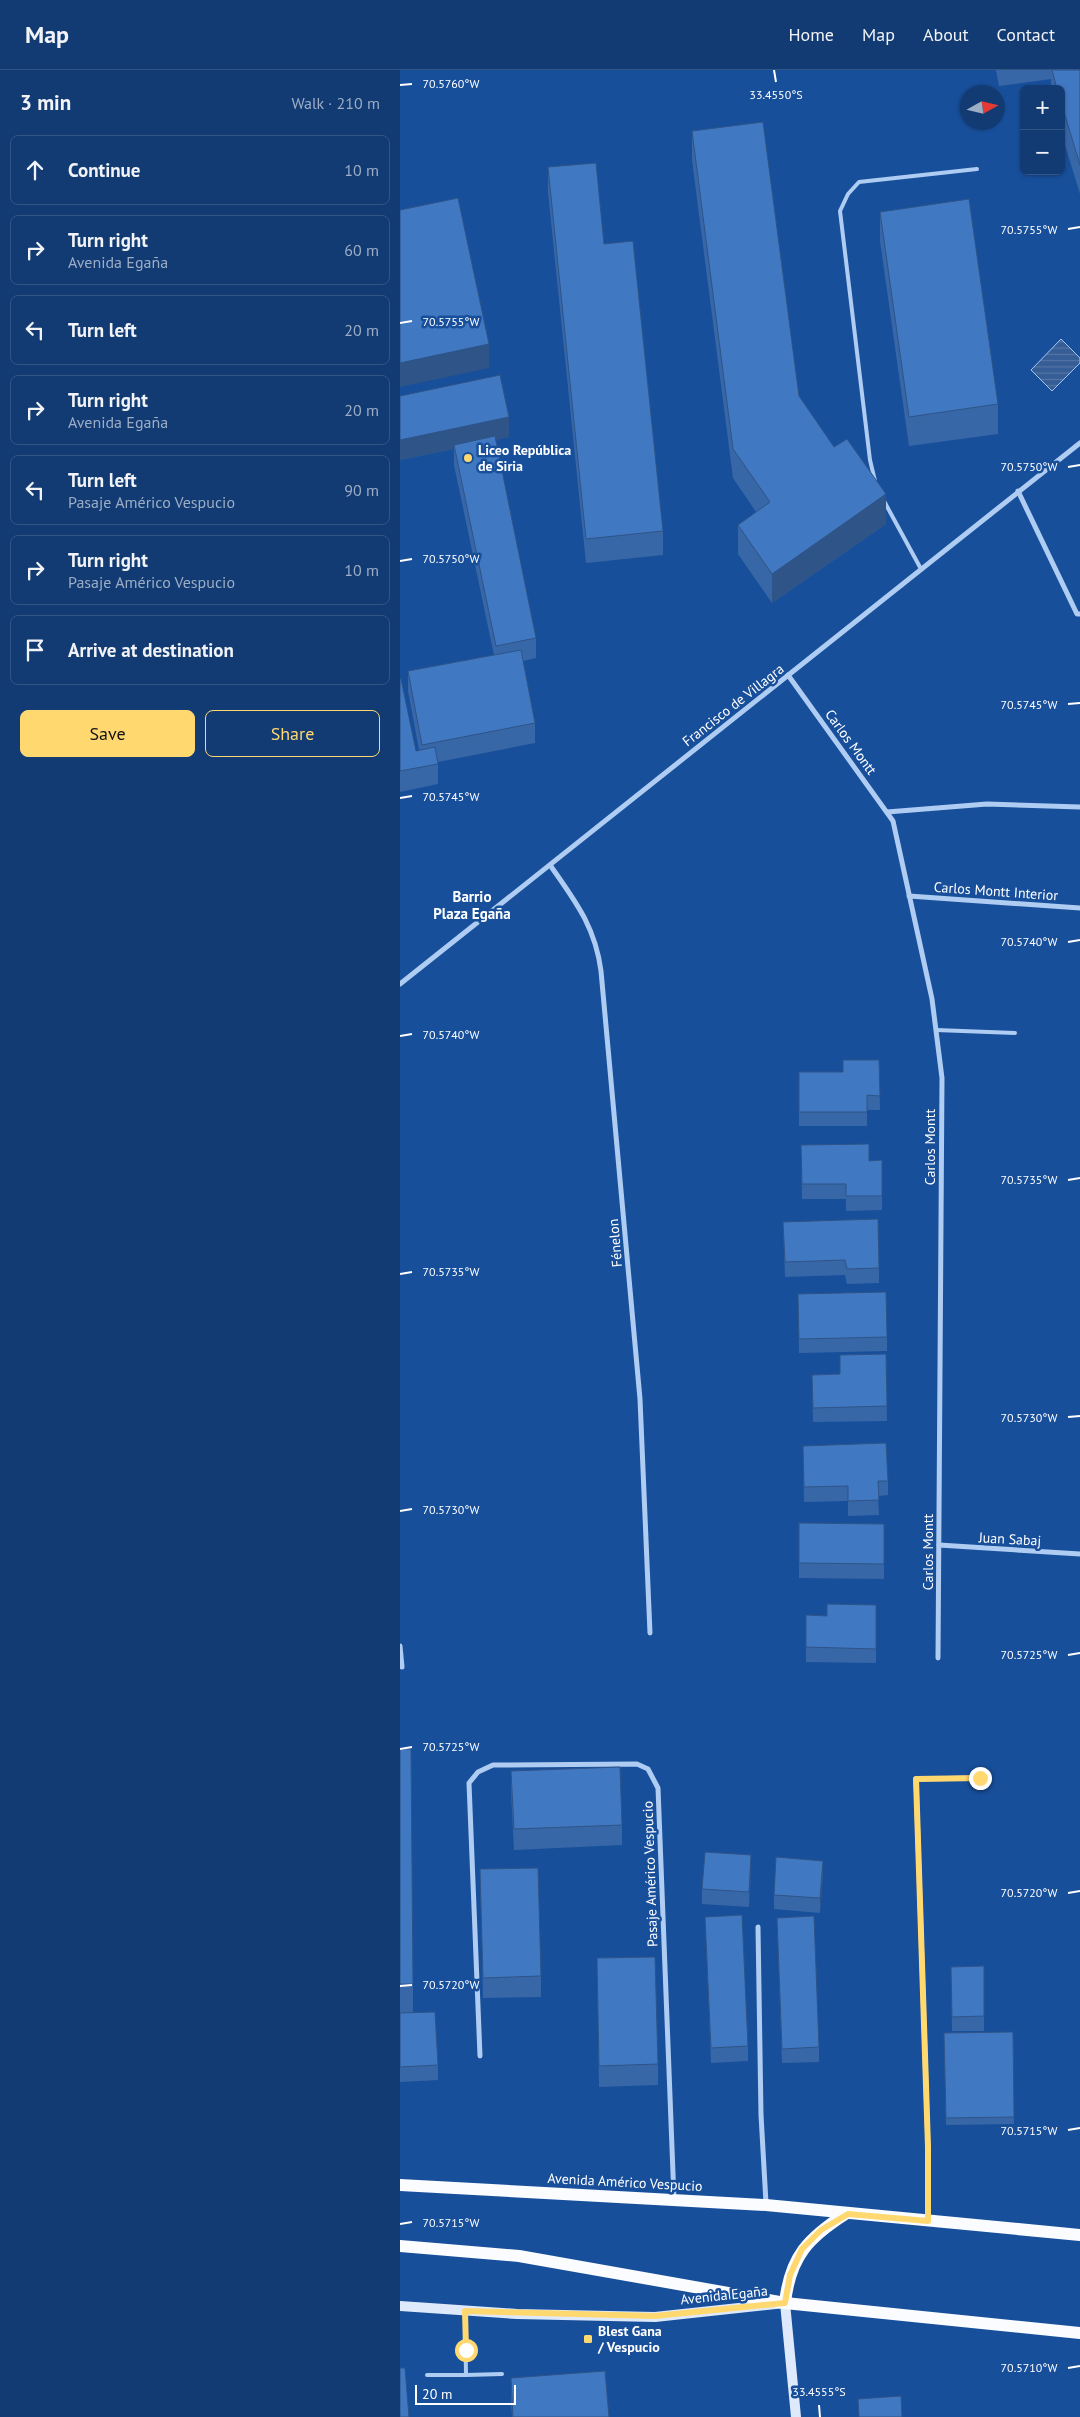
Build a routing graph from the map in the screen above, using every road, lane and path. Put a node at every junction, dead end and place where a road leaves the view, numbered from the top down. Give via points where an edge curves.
1 (978, 169) dead end
2 (1080, 443) edge
3 (876, 488) edge
4 (1018, 491) junction
5 (881, 496) edge
6 (921, 569) junction
7 (1080, 614) edge
8 (788, 675) junction
9 (1080, 807) edge
10 (887, 812) junction
11 (550, 865) junction
12 (910, 896) junction
13 (1080, 908) edge
14 (400, 984) edge
15 (936, 1030) junction
16 (1015, 1033) dead end
17 (939, 1545) junction
18 (1080, 1554) edge
19 (650, 1633) dead end
20 (400, 1646) edge
21 (938, 1658) dead end
22 (402, 1667) dead end
23 (980, 1778) dead end
24 (758, 1927) dead end
25 (480, 2056) dead end
26 (400, 2185) edge
27 (674, 2200) junction
28 (766, 2205) junction
29 (848, 2214) junction
30 (928, 2221) junction
31 (1080, 2235) edge
32 (400, 2246) edge
33 (785, 2303) junction
34 (400, 2306) edge
35 (465, 2311) junction
36 (1080, 2333) edge
37 (502, 2374) dead end
38 (427, 2375) dead end
39 (466, 2375) junction
40 (796, 2417) edge

1 - 3 lane via 859,182 848,194 840,211
2 - 4 street, Francisco de Villagra
4 - 6 street, Francisco de Villagra
4 - 7 street via 1077,614
5 - 6 lane
6 - 8 street, Francisco de Villagra
8 - 10 street, Carlos Montt
8 - 11 street, Francisco de Villagra
9 - 10 street via 987,804
10 - 12 street, Carlos Montt via 893,821
11 - 14 street, Francisco de Villagra
11 - 19 street, Fénelon via 586,916 594,935 601,970 640,1399
12 - 13 street, Carlos Montt Interior
12 - 15 street, Carlos Montt
15 - 16 lane
15 - 17 street, Carlos Montt via 942,1078
17 - 18 street, Juan Sabaj
17 - 21 street, Carlos Montt
20 - 22 street
23 - 30 street via 916,1779
24 - 28 street via 760,2115
25 - 27 street, Pasaje Américo Vespucio via 470,1783 478,1772 493,1765 638,1764 648,1770 658,1788
26 - 27 main road, Avenida Américo Vespucio
27 - 28 main road, Avenida Américo Vespucio
28 - 29 main road, Avenida Américo Vespucio
29 - 30 main road
29 - 33 main road via 821,2230 802,2249 790,2275
30 - 31 main road
32 - 33 main road via 519,2256
33 - 35 street, Avenida Egaña via 655,2316
33 - 36 main road, Avenida Egaña
33 - 40 street
34 - 35 street, Avenida Egaña
35 - 39 lane
37 - 39 lane
38 - 39 lane

